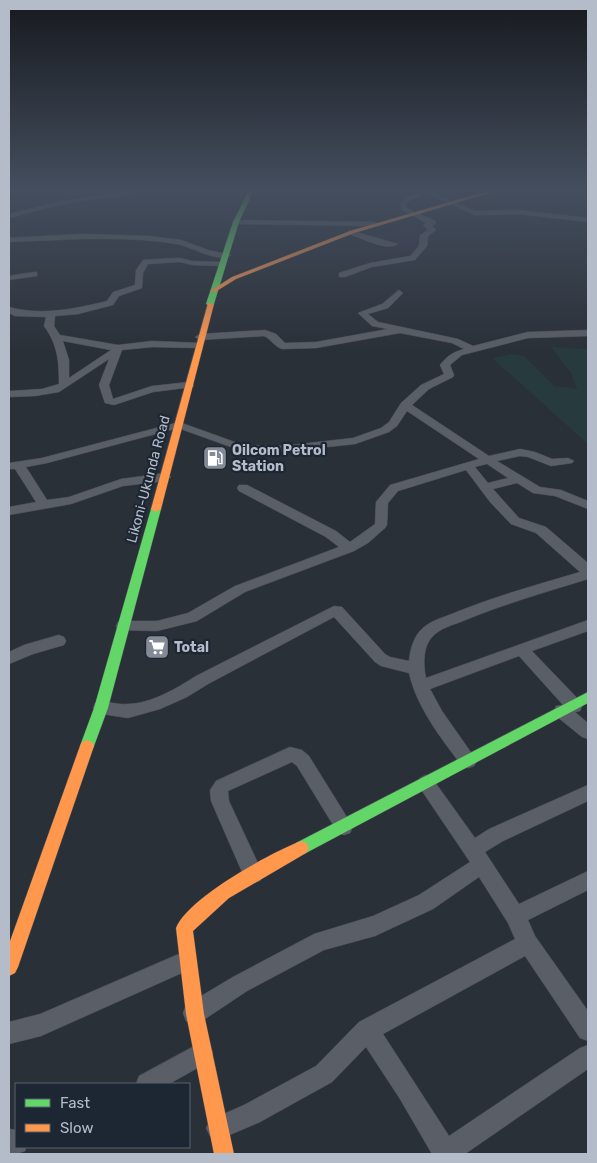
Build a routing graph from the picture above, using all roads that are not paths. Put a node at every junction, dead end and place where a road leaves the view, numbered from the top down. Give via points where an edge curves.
1 (183, 242) edge
2 (229, 242) edge
3 (325, 242) edge
4 (423, 242) edge
5 (222, 264) junction
6 (34, 274) dead end
7 (342, 275) dead end
8 (238, 276) junction
9 (9, 278) edge
10 (213, 291) junction
11 (399, 293) dead end
12 (9, 310) edge
13 (51, 314) junction
14 (400, 330) junction
15 (588, 333) edge
16 (57, 337) junction
17 (199, 341) junction
18 (117, 350) junction
19 (473, 350) junction
20 (64, 384) junction
21 (189, 385) junction
22 (9, 394) edge
23 (405, 405) junction
24 (179, 425) junction
25 (488, 460) junction
26 (568, 461) dead end
27 (14, 465) edge
28 (469, 467) junction
29 (165, 478) junction
30 (517, 479) junction
31 (486, 487) junction
32 (243, 488) dead end
33 (588, 505) edge
34 (44, 506) junction
35 (9, 511) edge
36 (349, 548) junction
37 (588, 573) edge
38 (588, 625) edge
39 (123, 626) junction
40 (59, 641) dead end
41 (521, 649) junction
42 (9, 658) edge
43 (416, 669) junction
44 (420, 686) junction
45 (588, 697) edge
46 (102, 708) junction
47 (568, 708) junction
48 (588, 732) edge
49 (468, 761) junction
50 (426, 784) junction
51 (588, 792) edge
52 (344, 827) junction
53 (478, 858) junction
54 (253, 874) junction
55 (588, 880) edge
56 (515, 916) junction
57 (528, 943) junction
58 (186, 961) junction
59 (9, 967) edge
60 (194, 1013) junction
61 (367, 1030) junction
62 (588, 1030) edge
63 (9, 1033) edge
64 (202, 1053) junction
65 (588, 1056) edge
66 (149, 1083) edge
67 (218, 1128) junction
68 (223, 1154) edge
69 (445, 1154) edge

1 - 5 street via 206,252
2 - 5 main road, Likoni-Ukunda Road
3 - 8 main road
4 - 7 street via 416,255 407,259 370,265
5 - 8 main road via 220,278 225,280
5 - 10 main road, Likoni-Ukunda Road
5 - 13 street via 178,260 146,262 137,278 139,286 116,294 110,303
6 - 9 street
8 - 10 main road
10 - 17 main road, Likoni-Ukunda Road
11 - 14 street via 385,306 362,313 375,324
12 - 13 street
13 - 16 street via 49,326
14 - 17 street via 309,346 282,346 265,333
14 - 19 street via 455,341
15 - 19 street via 528,335
16 - 18 street
16 - 20 street via 64,360
17 - 18 street
17 - 21 main road, Likoni-Ukunda Road
18 - 20 street
18 - 21 street via 104,385 111,402 152,389
19 - 23 street via 450,359 445,365 448,375 426,387
20 - 22 street via 50,390
21 - 24 main road, Likoni-Ukunda Road
23 - 24 street via 393,424 374,435 341,443 282,449 238,448
23 - 25 street
24 - 27 street via 43,461
24 - 29 main road, Likoni-Ukunda Road
25 - 26 street via 520,453 534,455 551,464
25 - 28 street
25 - 30 street
27 - 34 street
28 - 31 street
28 - 36 street via 394,488 382,502 381,524
29 - 34 street via 121,482 86,496
29 - 39 main road, Likoni-Ukunda Road
30 - 31 street
30 - 33 street via 541,491 557,493
31 - 37 street via 515,521 541,530
32 - 36 street via 331,534
34 - 35 street
36 - 39 street via 240,589 192,617 157,626
37 - 43 street via 480,608 436,626 418,646
38 - 41 street
39 - 46 main road, Likoni-Ukunda Road
40 - 42 street
41 - 44 street
41 - 47 street
43 - 44 street
43 - 46 street via 380,658 345,617 334,611 181,694 128,711
44 - 49 street
45 - 47 main road
46 - 59 main road, Likoni-Ukunda Road
47 - 48 street
47 - 49 main road
49 - 50 main road
50 - 52 main road
50 - 53 street
51 - 53 street via 496,835
52 - 54 main road
52 - 54 street via 296,755 290,754 222,786 220,801
53 - 56 street
53 - 60 street via 471,871 426,902 375,926 321,940
54 - 58 main road via 220,893 184,928
55 - 56 street
56 - 57 street
57 - 61 street
57 - 62 street
58 - 60 main road
58 - 63 street via 41,1025
60 - 64 main road
61 - 67 street via 324,1074 252,1114
61 - 69 street
64 - 66 street
64 - 67 main road
65 - 69 street
67 - 68 main road

